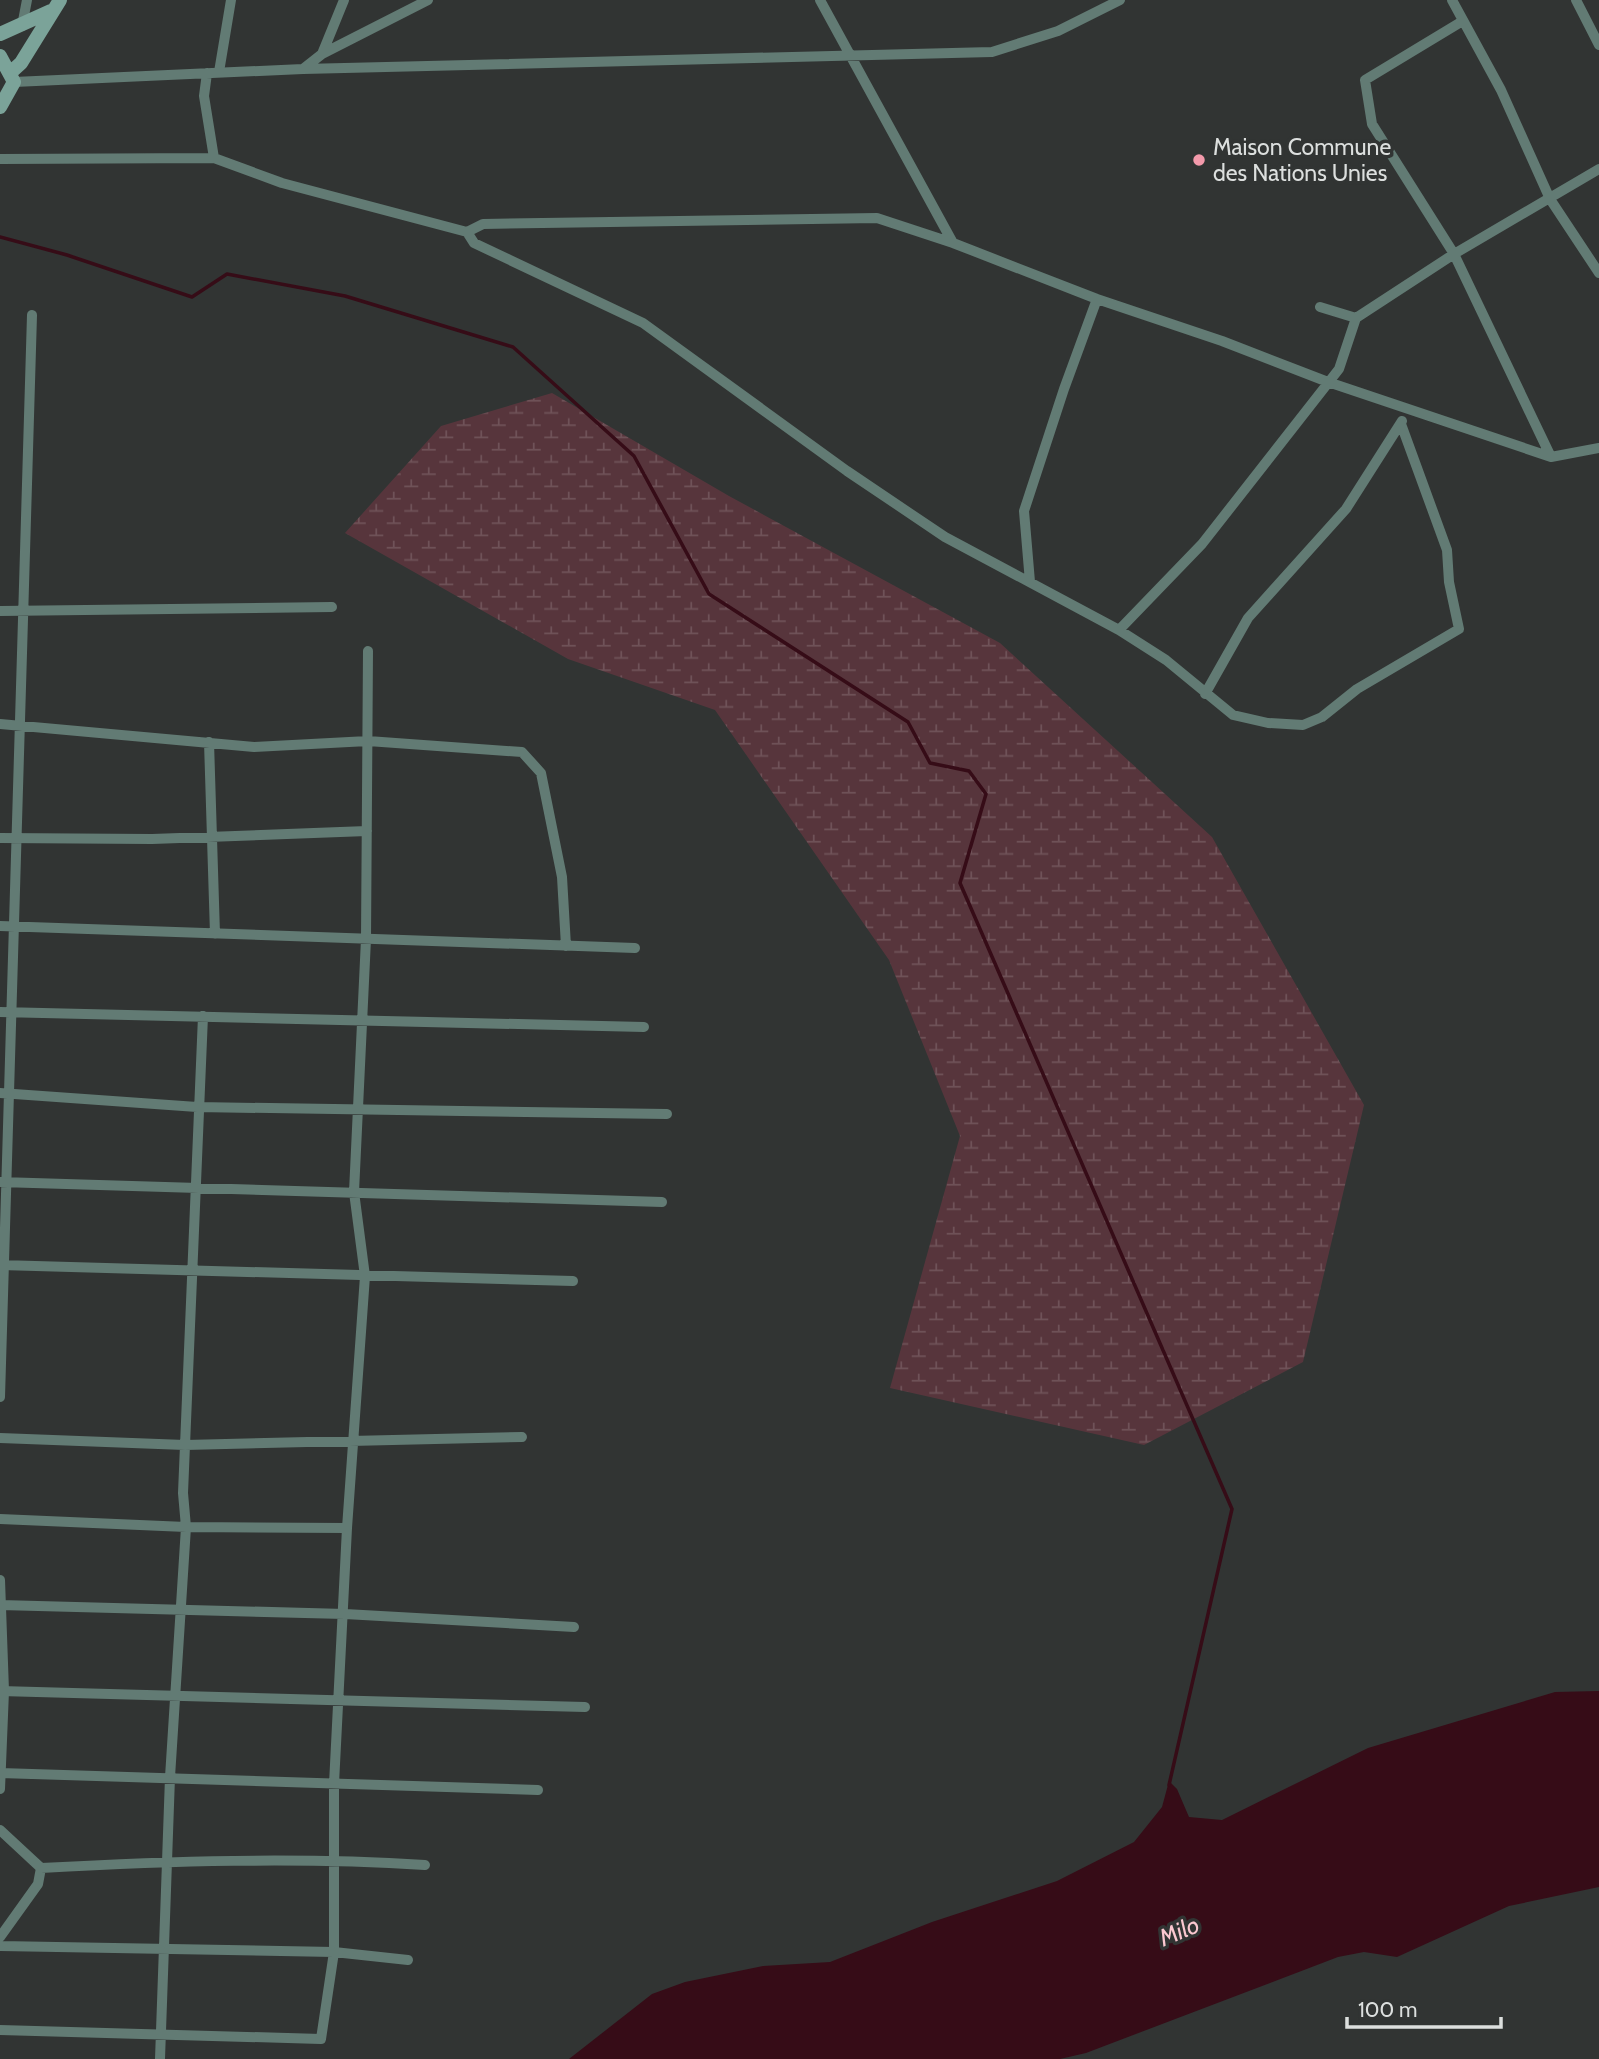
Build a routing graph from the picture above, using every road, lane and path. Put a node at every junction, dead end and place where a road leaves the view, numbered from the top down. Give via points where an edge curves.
1 (27, 0) edge
2 (231, 0) edge
3 (344, 0) edge
4 (428, 0) edge
5 (820, 0) edge
6 (1120, 0) edge
7 (1452, 0) edge
8 (1576, 0) edge
9 (55, 6) edge
10 (1461, 22) junction
11 (22, 26) junction
12 (0, 34) edge
13 (1599, 45) edge
14 (322, 54) junction
15 (0, 56) edge
16 (849, 57) junction
17 (303, 69) junction
18 (219, 72) junction
19 (207, 73) junction
20 (12, 77) junction
21 (0, 107) edge
22 (214, 158) junction
23 (0, 159) edge
24 (1599, 169) edge
25 (1549, 199) junction
26 (467, 232) junction
27 (953, 243) junction
28 (1454, 254) junction
29 (1599, 274) edge
30 (1097, 299) junction
31 (1320, 307) dead end
32 (32, 315) dead end
33 (1356, 318) junction
34 (1328, 382) junction
35 (1408, 409) junction
36 (1401, 424) junction
37 (1599, 448) edge
38 (1552, 457) junction
39 (1030, 582) junction
40 (332, 607) dead end
41 (23, 610) junction
42 (0, 611) edge
43 (1119, 630) junction
44 (368, 651) dead end
45 (1205, 694) junction
46 (0, 724) edge
47 (20, 724) junction
48 (368, 741) junction
49 (209, 742) junction
50 (367, 831) junction
51 (211, 836) junction
52 (0, 838) edge
53 (16, 838) junction
54 (0, 926) edge
55 (14, 927) junction
56 (215, 934) junction
57 (366, 939) junction
58 (566, 946) junction
59 (635, 948) dead end
60 (6, 1012) edge
61 (203, 1016) junction
62 (361, 1019) junction
63 (644, 1027) dead end
64 (4, 1093) edge
65 (197, 1107) junction
66 (358, 1108) junction
67 (667, 1114) dead end
68 (3, 1182) edge
69 (194, 1188) junction
70 (354, 1192) junction
71 (662, 1202) dead end
72 (2, 1265) edge
73 (192, 1270) junction
74 (365, 1276) junction
75 (573, 1281) dead end
76 (0, 1397) edge
77 (523, 1437) dead end
78 (0, 1438) edge
79 (354, 1441) junction
80 (186, 1445) junction
81 (0, 1520) edge
82 (186, 1527) junction
83 (347, 1528) junction
84 (0, 1580) edge
85 (1, 1605) edge
86 (179, 1611) junction
87 (345, 1614) junction
88 (574, 1627) dead end
89 (2, 1691) edge
90 (177, 1695) junction
91 (341, 1701) junction
92 (585, 1707) dead end
93 (1, 1773) edge
94 (170, 1777) junction
95 (334, 1784) junction
96 (0, 1789) edge
97 (538, 1790) dead end
98 (0, 1830) edge
99 (336, 1860) junction
100 (169, 1861) junction
101 (425, 1865) dead end
102 (41, 1868) junction
103 (0, 1937) edge
104 (0, 1946) edge
105 (164, 1949) junction
106 (334, 1952) junction
107 (408, 1960) dead end
108 (0, 2030) edge
109 (162, 2034) junction
110 (160, 2059) edge

1 - 11 street
2 - 18 street
3 - 14 street
4 - 14 street
5 - 16 street
6 - 16 street via 1058,31 992,52
7 - 10 street
8 - 13 street
9 - 11 street
9 - 20 street
10 - 25 street via 1501,90
10 - 28 street via 1365,80 1372,124
11 - 12 street
14 - 17 street
15 - 20 street
16 - 17 street
16 - 27 street
17 - 18 street
18 - 19 street
19 - 20 street
19 - 22 street via 204,96
20 - 21 street
22 - 23 street
22 - 26 street via 282,183
24 - 25 street
25 - 28 street
25 - 29 street
26 - 27 street via 483,224 877,218
26 - 39 street via 474,243 643,323 945,537
27 - 30 street
28 - 33 street
28 - 38 street
30 - 34 street
30 - 39 street via 1024,512
31 - 33 street
32 - 41 street
33 - 34 street via 1339,369
34 - 35 street
34 - 43 street via 1202,544
35 - 36 street
35 - 38 street
36 - 45 street via 1346,509 1248,618
36 - 45 street via 1447,550 1459,629 1303,725 1233,715
37 - 38 street
39 - 43 street
40 - 41 street
41 - 42 street
41 - 47 street
43 - 45 street via 1166,660
44 - 48 street
46 - 47 street
47 - 49 street
47 - 53 street
48 - 49 street via 254,747
48 - 50 street
48 - 58 street via 522,752 541,773 562,877
49 - 51 street
50 - 51 street
50 - 57 street
51 - 53 street
51 - 56 street
52 - 53 street
53 - 55 street
54 - 55 street
55 - 56 street
55 - 60 street
56 - 57 street
57 - 58 street
57 - 62 street
58 - 59 street
60 - 61 street
60 - 64 street
61 - 62 street
61 - 65 street
62 - 63 street
62 - 66 street
64 - 65 street
64 - 68 street
65 - 66 street
65 - 69 street
66 - 67 street
66 - 70 street
68 - 69 street
68 - 72 street
69 - 70 street
69 - 73 street
70 - 71 street
70 - 74 street
72 - 73 street
72 - 76 street
73 - 74 street
73 - 80 street
74 - 75 street
74 - 79 street
77 - 79 street
78 - 80 street
79 - 80 street
79 - 83 street
80 - 82 street
81 - 82 street
82 - 83 street
82 - 86 street
83 - 87 street
84 - 85 street
85 - 86 street
85 - 89 street
86 - 87 street
86 - 90 street
87 - 88 street
87 - 91 street
89 - 90 street
89 - 93 street
90 - 91 street
90 - 94 street
91 - 92 street
91 - 95 street
93 - 94 street
93 - 96 street
94 - 95 street
94 - 100 street
95 - 97 street
95 - 99 street
98 - 102 street
99 - 100 street
99 - 101 street
99 - 106 street
100 - 102 street
100 - 105 street
102 - 103 street via 38,1884
104 - 105 street
105 - 106 street
105 - 109 street
106 - 107 street
106 - 109 street via 321,2039
108 - 109 street
109 - 110 street

